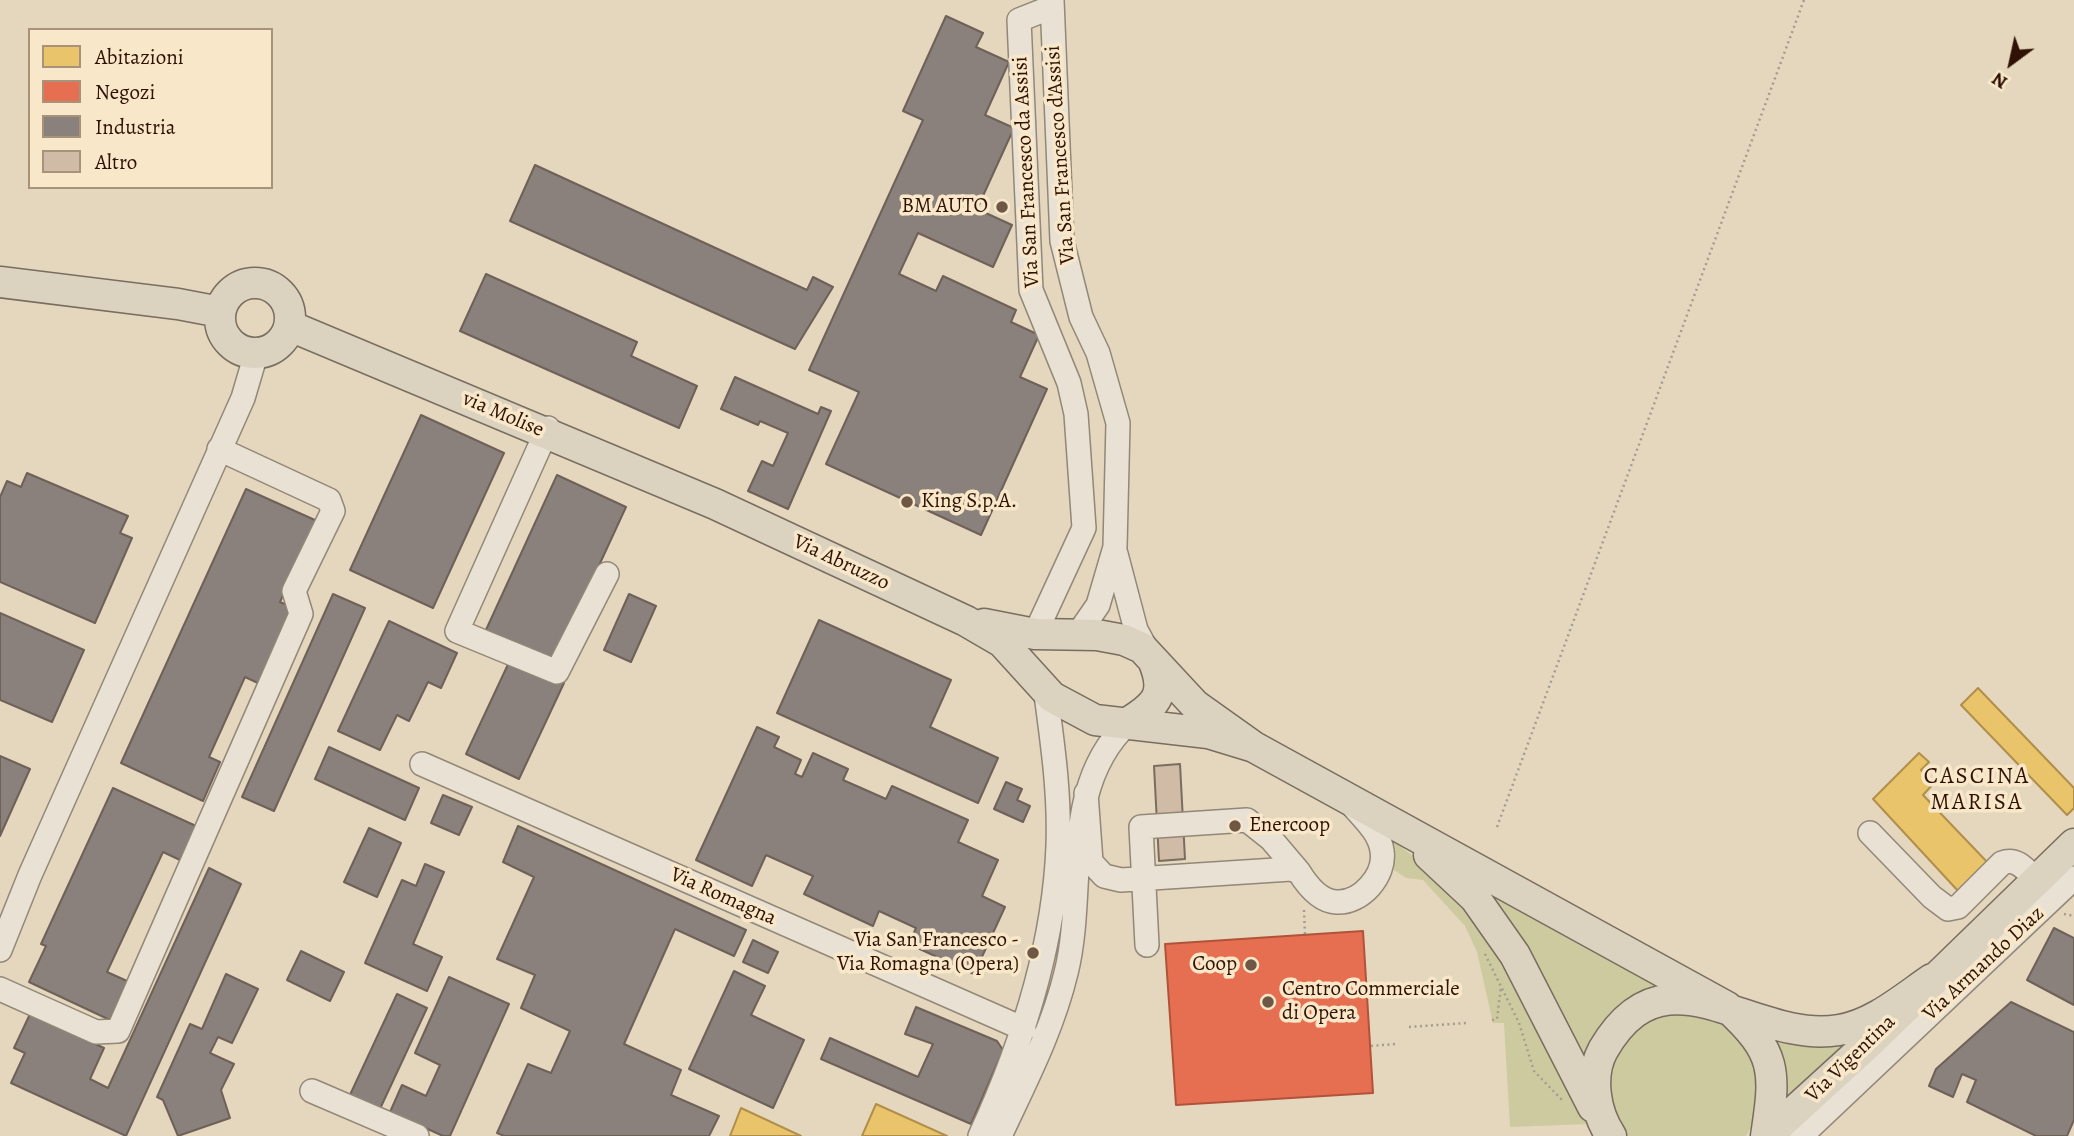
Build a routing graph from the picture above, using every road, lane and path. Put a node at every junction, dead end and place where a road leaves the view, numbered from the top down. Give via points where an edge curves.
1 (1804, 0) edge
2 (1052, 3) edge
3 (0, 282) edge
4 (220, 312) junction
5 (290, 326) junction
6 (256, 354) junction
7 (547, 431) junction
8 (219, 449) junction
9 (715, 505) joint
10 (1115, 547) junction
11 (607, 574) dead end
12 (966, 621) junction
13 (1035, 634) junction
14 (1079, 634) junction
15 (1153, 660) junction
16 (1045, 687) junction
17 (1129, 722) junction
18 (1254, 747) junction
19 (422, 764) dead end
20 (1086, 793) junction
21 (1344, 797) junction
22 (1497, 827) dead end
23 (1401, 828) junction
24 (1870, 832) dead end
25 (2074, 844) edge
26 (1299, 872) junction
27 (1144, 878) junction
28 (2074, 878) edge
29 (2036, 880) junction
30 (1480, 943) dead end
31 (1147, 945) dead end
32 (0, 950) edge
33 (1932, 979) junction
34 (1502, 985) junction
35 (0, 989) edge
36 (1727, 1007) junction
37 (1492, 1020) dead end
38 (1467, 1023) dead end
39 (1409, 1027) dead end
40 (1024, 1029) junction
41 (1395, 1044) dead end
42 (1371, 1046) dead end
43 (312, 1091) dead end
44 (1568, 1106) dead end
45 (1608, 1131) edge
46 (417, 1136) edge
47 (980, 1136) edge
48 (1000, 1136) edge
49 (1767, 1136) edge
50 (1801, 1136) edge

1 - 22 path
2 - 10 street, Via San Francesco d'Assisi via 1062,241 1081,317 1098,353 1118,423
2 - 13 street, Via San Francesco da Assisi via 1020,20 1027,244 1031,290 1069,383 1076,414 1084,528
3 - 4 main road
4 - 5 main road via 224,301 240,286 262,284 282,294 291,315
4 - 6 main road via 228,341
5 - 6 main road via 278,346
5 - 7 main road, via Molise
6 - 8 street via 243,398
7 - 9 main road, via Molise
7 - 11 street via 457,631 557,672
8 - 32 street
8 - 35 street via 329,500 332,511 294,592 301,614 118,1031 96,1032
9 - 12 main road, Via Abruzzo
10 - 14 street, Via San Francesco d'Assisi via 1098,605
10 - 15 street, Via San Francesco d'Assisi via 1136,629
12 - 13 main road, Via Abruzzo
12 - 16 main road, Via Abruzzo via 1002,642
13 - 14 main road, Via Abruzzo
14 - 15 main road via 1125,640
14 - 16 main road via 1063,641 1050,655
15 - 17 main road via 1160,693 1153,705
15 - 18 main road via 1195,705
16 - 17 main road via 1052,697 1095,720
16 - 40 street via 1055,761 1058,847 1054,897
17 - 18 main road via 1208,733
17 - 20 street via 1103,750
18 - 21 main road
19 - 40 street, Via Romagna
20 - 27 street via 1091,862 1104,876
20 - 48 street via 1067,971 1048,1035
21 - 23 main road
21 - 26 street via 1374,831 1382,851 1381,868 1372,885 1355,898 1337,903 1307,886
23 - 36 main road
23 - 45 main road via 1475,898 1515,955
24 - 29 street via 1948,909 1958,907 2009,860
25 - 29 main road, Via Vigentina
26 - 27 street
26 - 27 street via 1271,839 1247,820 1141,827
27 - 31 street
28 - 50 street, Via Armando Diaz
29 - 33 main road, Via Vigentina
30 - 34 path
33 - 36 main road, Via Vigentina via 1882,1013 1840,1030 1792,1030
33 - 49 main road, Via Vigentina
34 - 37 path via 1497,1019
34 - 44 path via 1534,1070
36 - 45 main road via 1674,998 1650,1003 1625,1021 1602,1053 1596,1075 1596,1100
36 - 49 main road via 1753,1031 1769,1059 1773,1091
38 - 39 path
40 - 47 street
41 - 42 path
43 - 46 street

